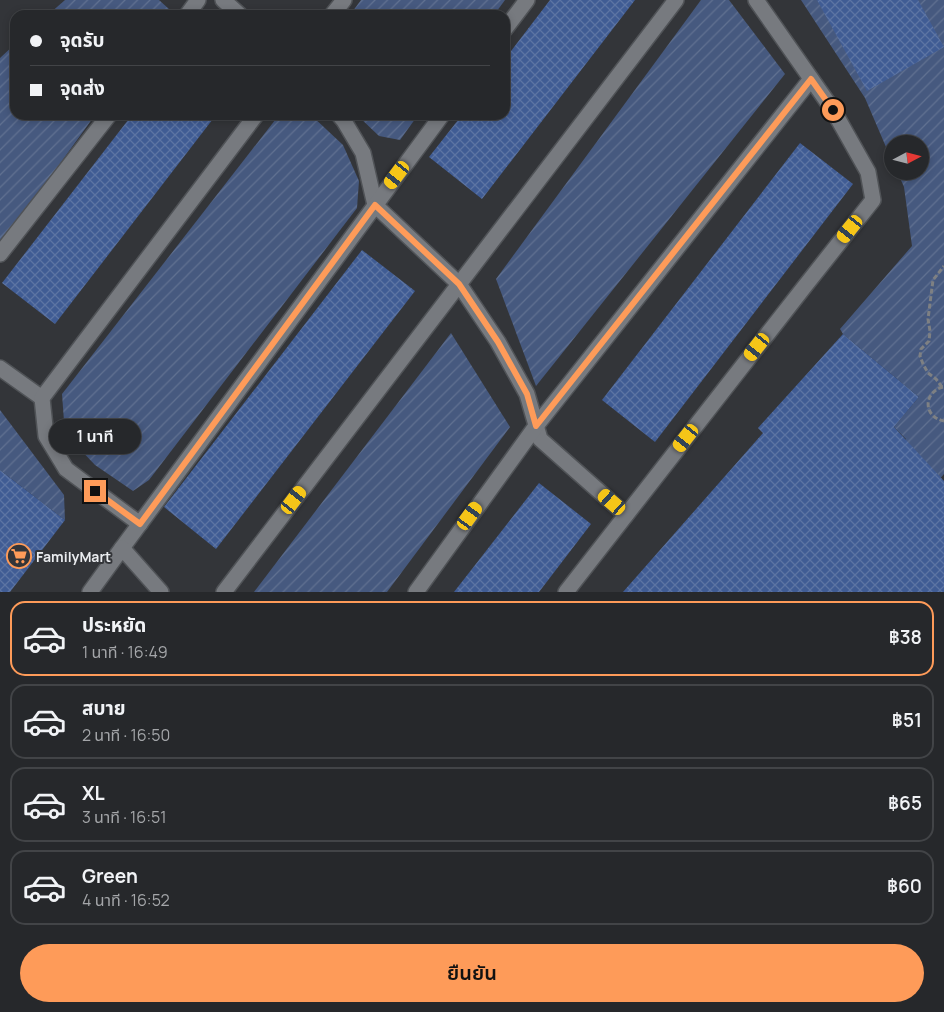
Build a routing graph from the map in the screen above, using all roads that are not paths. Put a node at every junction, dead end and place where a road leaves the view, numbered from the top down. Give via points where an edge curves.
1 (223, 0) edge
2 (344, 0) edge
3 (526, 0) edge
4 (676, 0) edge
5 (756, 0) edge
6 (234, 10) edge
7 (336, 10) edge
8 (510, 22) edge
9 (811, 79) junction
10 (105, 120) edge
11 (252, 120) edge
12 (342, 120) edge
13 (438, 120) edge
14 (375, 205) junction
15 (0, 254) edge
16 (459, 284) junction
17 (0, 368) edge
18 (42, 398) junction
19 (536, 426) junction
20 (626, 515) junction
21 (140, 524) junction
22 (122, 548) junction
23 (90, 592) edge
24 (161, 592) edge
25 (224, 592) edge
26 (416, 592) edge
27 (566, 592) edge

1 - 6 lane
2 - 7 lane
3 - 8 lane
4 - 16 lane
5 - 9 lane
9 - 19 lane
9 - 20 lane via 833,110 868,172 873,200
10 - 15 lane
11 - 18 lane
12 - 14 lane via 363,153
13 - 14 lane
14 - 16 lane
14 - 21 lane
16 - 19 lane via 498,342 527,394
16 - 25 lane
17 - 18 lane
18 - 21 lane via 46,436 66,468
19 - 20 lane via 540,439
19 - 26 lane
20 - 27 lane
21 - 22 lane
22 - 23 lane
22 - 24 lane

